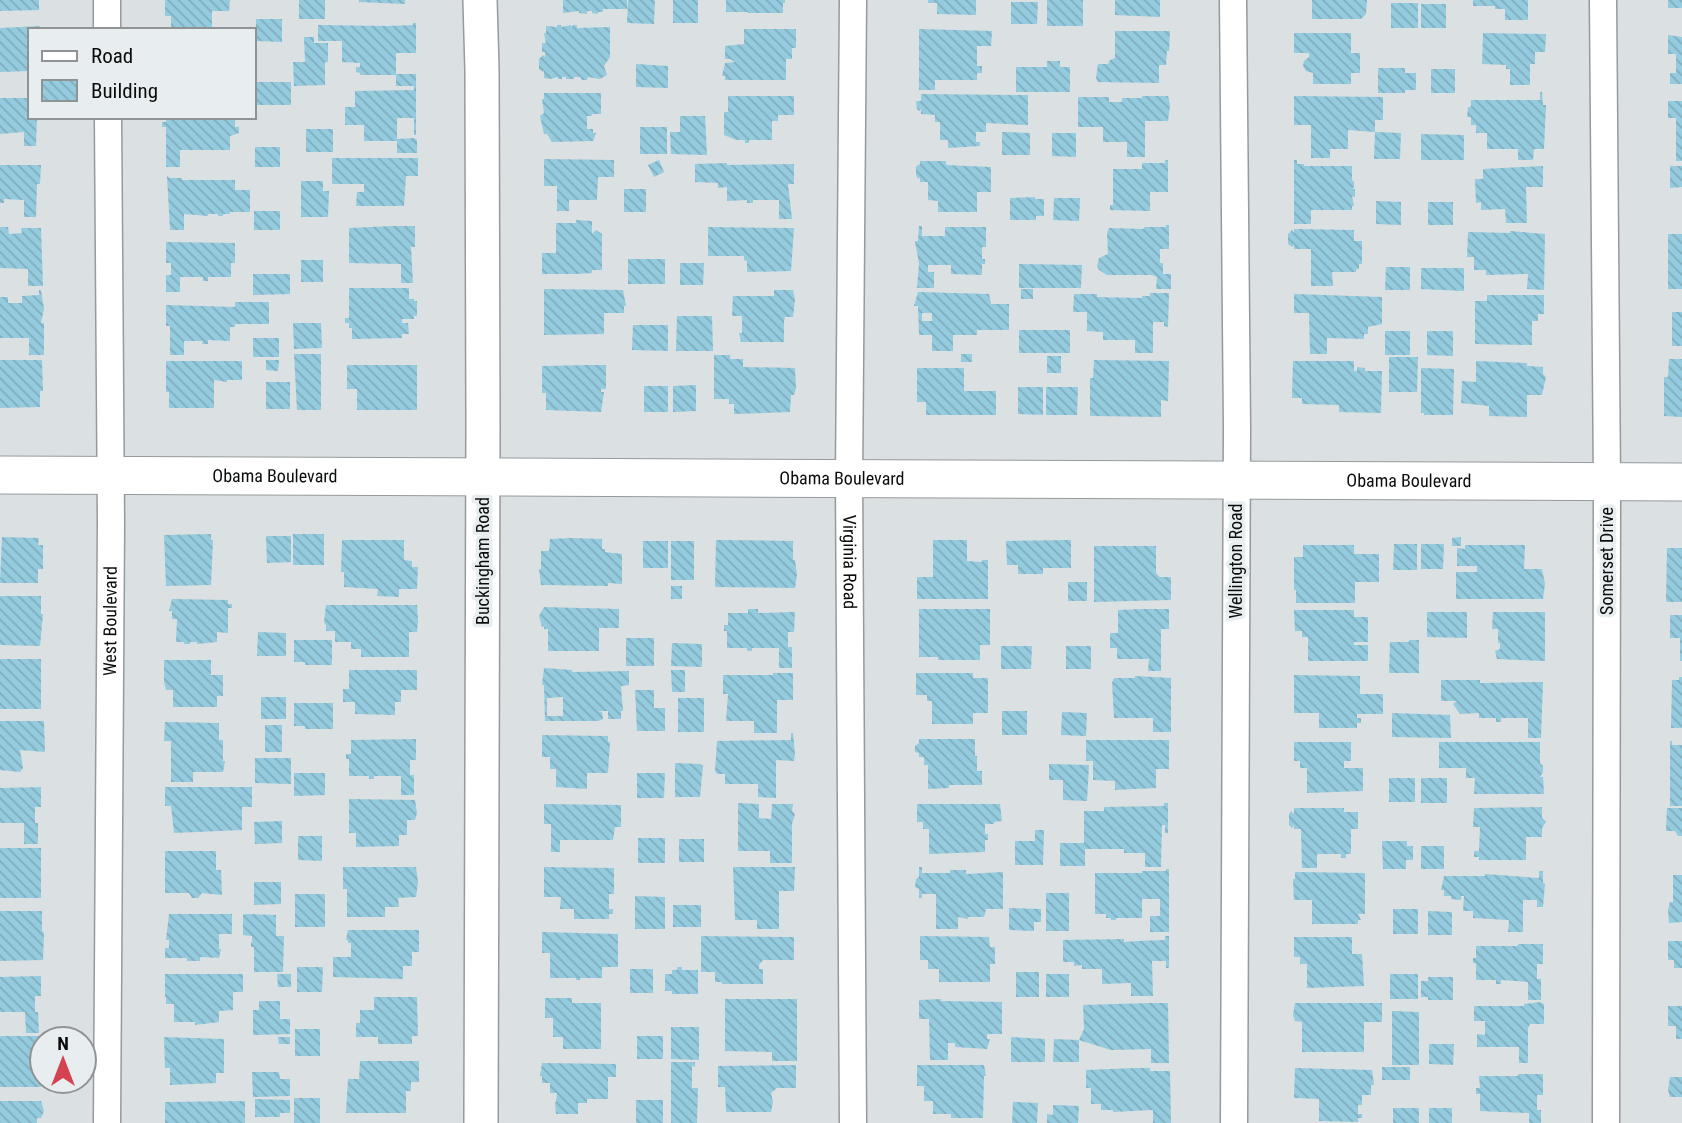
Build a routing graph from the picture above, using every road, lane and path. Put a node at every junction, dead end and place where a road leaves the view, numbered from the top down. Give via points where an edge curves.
1 (107, 0) edge
2 (480, 0) edge
3 (853, 0) edge
4 (1233, 0) edge
5 (1603, 0) edge
6 (107, 28) edge
7 (108, 119) edge
8 (0, 475) edge
9 (111, 475) junction
10 (483, 477) junction
11 (849, 479) junction
12 (1237, 480) junction
13 (1608, 482) junction
14 (1682, 482) edge
15 (107, 1123) edge
16 (481, 1123) edge
17 (853, 1123) edge
18 (1234, 1123) edge
19 (1606, 1123) edge

1 - 6 street
2 - 10 street, Buckingham Road
3 - 11 street, Virginia Road
4 - 12 street, Wellington Road
5 - 13 street, Somerset Drive
7 - 9 street, West Boulevard
8 - 9 main road, Obama Boulevard
9 - 10 main road, Obama Boulevard
9 - 15 street, West Boulevard
10 - 11 main road, Obama Boulevard
10 - 16 street, Buckingham Road
11 - 12 main road, Obama Boulevard
11 - 17 street, Virginia Road
12 - 13 main road, Obama Boulevard
12 - 18 street, Wellington Road
13 - 14 main road, Obama Boulevard
13 - 19 street, Somerset Drive

